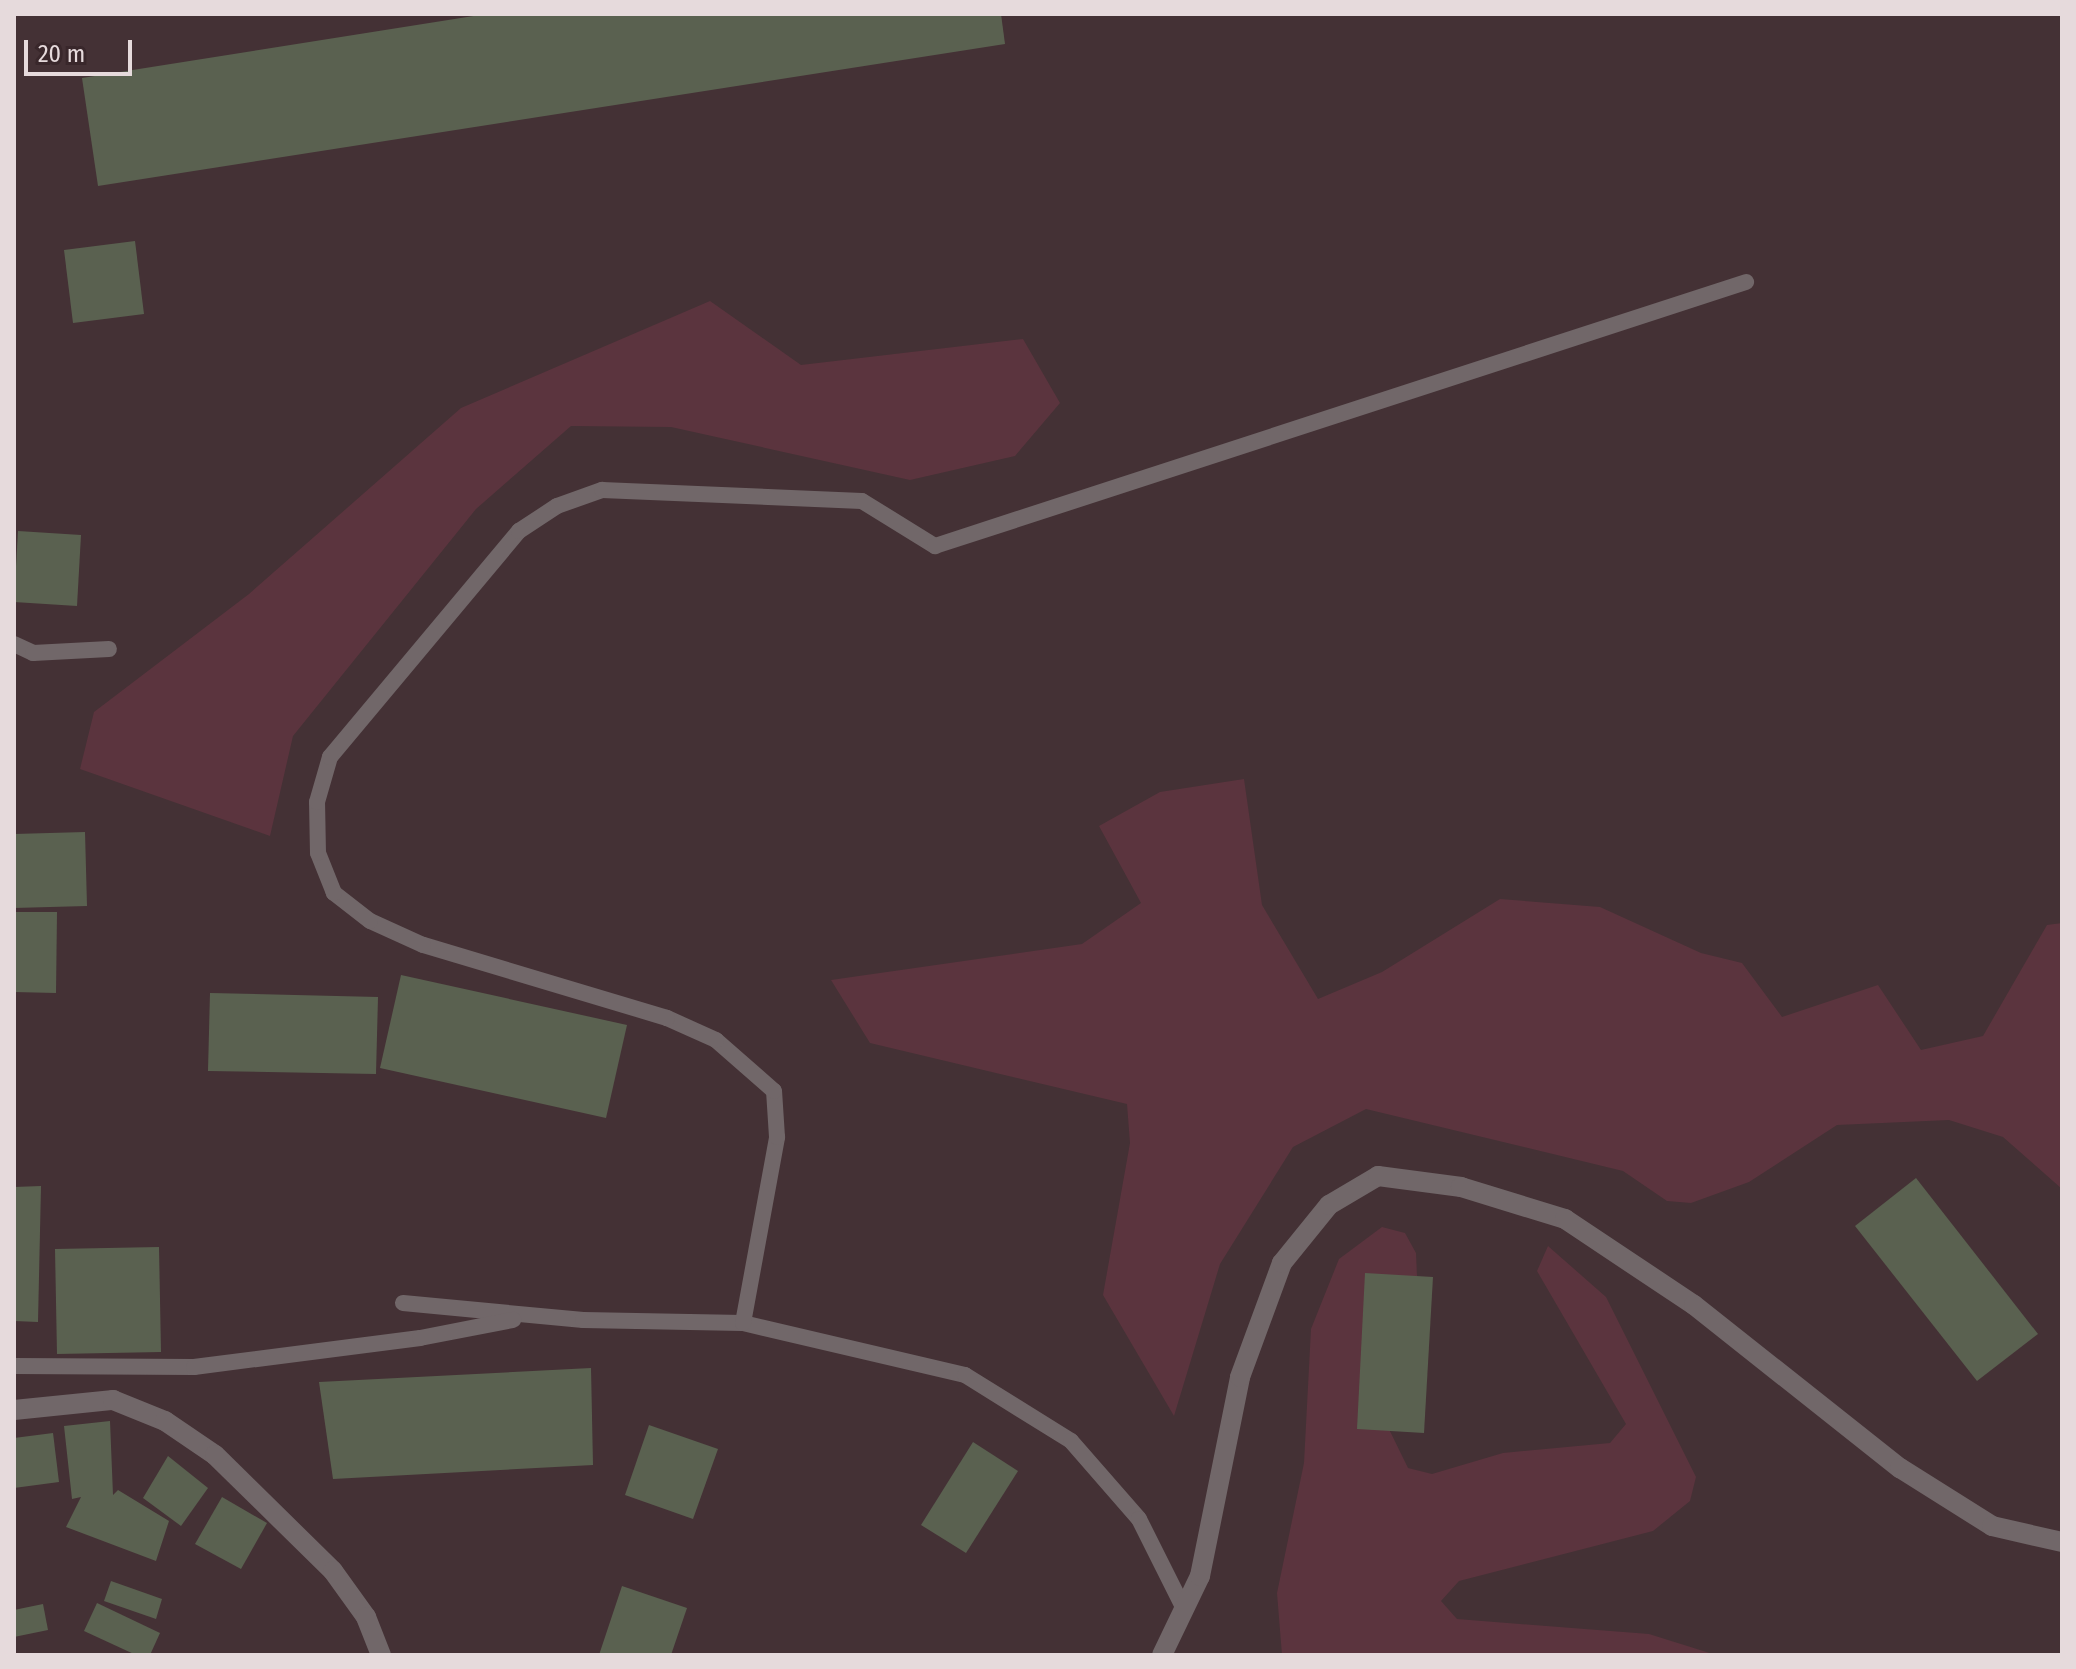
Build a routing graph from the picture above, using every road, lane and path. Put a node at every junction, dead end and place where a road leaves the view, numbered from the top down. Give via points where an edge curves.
1 (1746, 282) dead end
2 (14, 644) edge
3 (109, 649) dead end
4 (403, 1303) dead end
5 (531, 1316) junction
6 (743, 1323) junction
7 (14, 1366) edge
8 (14, 1410) edge
9 (2062, 1542) edge
10 (1184, 1609) junction
11 (381, 1655) edge
12 (1162, 1655) edge

1 - 6 lane via 935,546 862,501 602,490 557,506 519,531 330,757 317,802 318,853 334,893 370,921 423,945 667,1018 716,1040 774,1091 777,1137
2 - 3 lane via 33,653
4 - 5 lane
5 - 6 lane
5 - 7 lane via 420,1338 194,1367
6 - 10 lane via 965,1375 1071,1441 1139,1519
8 - 11 street via 113,1400 165,1421 215,1455 333,1571 366,1617
9 - 10 street via 1992,1526 1900,1468 1694,1305 1565,1219 1461,1187 1378,1176 1329,1205 1282,1263 1240,1377 1200,1576
10 - 12 street

